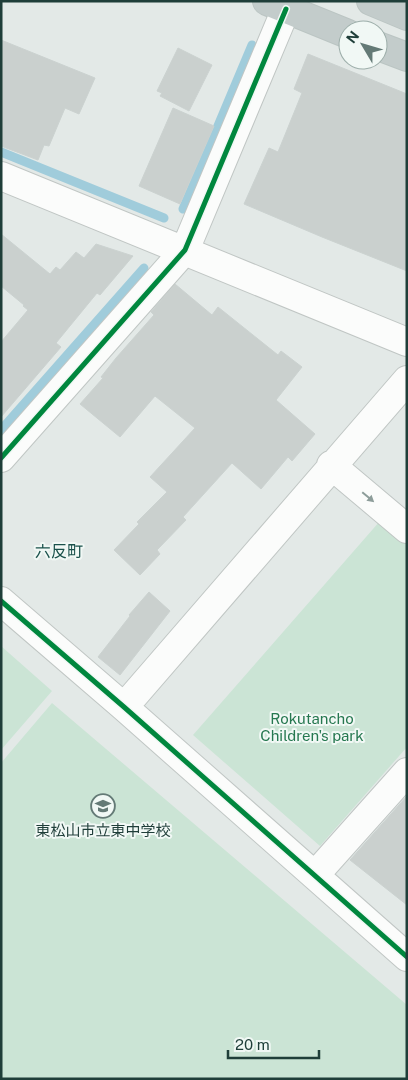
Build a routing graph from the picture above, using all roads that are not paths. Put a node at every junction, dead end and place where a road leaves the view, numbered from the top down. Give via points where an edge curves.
1 (371, 1) edge
2 (277, 5) edge
3 (407, 16) edge
4 (338, 30) edge
5 (388, 50) edge
6 (407, 57) edge
7 (1, 176) edge
8 (185, 250) junction
9 (407, 342) edge
10 (407, 380) edge
11 (1, 458) edge
12 (331, 465) junction
13 (407, 529) edge
14 (1, 601) edge
15 (124, 706) junction
16 (407, 772) edge
17 (315, 875) junction
18 (407, 957) edge

1 - 3 highway
2 - 4 highway
2 - 8 street
5 - 6 highway
7 - 8 street
8 - 9 street
8 - 11 street
10 - 12 street
12 -> 13 street
12 - 15 street
14 - 15 street
15 - 17 street
16 - 17 street
17 - 18 street

